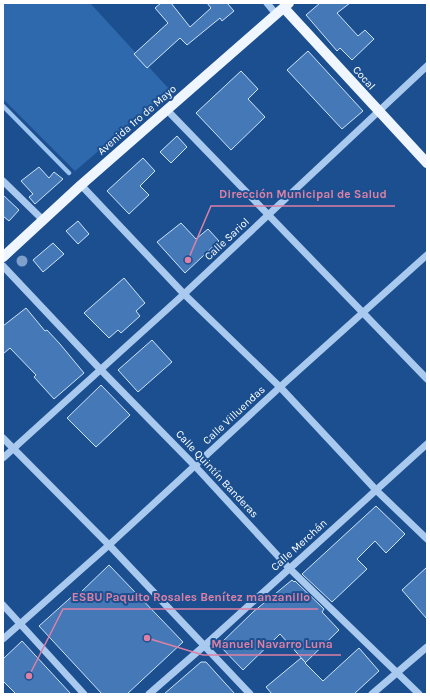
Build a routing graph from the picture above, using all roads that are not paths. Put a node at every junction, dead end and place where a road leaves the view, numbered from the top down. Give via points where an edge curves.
1 (267, 3) edge
2 (283, 8) edge
3 (427, 66) edge
4 (167, 110) junction
5 (378, 111) junction
6 (427, 163) edge
7 (3, 181) edge
8 (81, 185) junction
9 (268, 216) junction
10 (43, 220) junction
11 (427, 255) edge
12 (3, 257) edge
13 (3, 266) edge
14 (184, 294) junction
15 (364, 312) junction
16 (101, 370) junction
17 (427, 379) edge
18 (280, 387) junction
19 (3, 438) edge
20 (427, 444) edge
21 (13, 449) junction
22 (3, 458) edge
23 (195, 466) junction
24 (377, 491) junction
25 (427, 539) edge
26 (109, 545) junction
27 (289, 568) junction
28 (3, 606) edge
29 (20, 624) junction
30 (3, 639) edge
31 (204, 646) junction
32 (427, 647) edge
33 (397, 672) junction
34 (84, 694) edge
35 (149, 694) edge
36 (250, 694) edge
37 (372, 694) edge
38 (419, 694) edge

1 - 2 street, Cocal
2 - 4 main road, Avenida 1ro de Mayo
2 - 5 main road, Cocal
3 - 5 street, Calle Sariol
4 - 8 main road, Avenida 1ro de Mayo
4 - 9 street
5 - 6 main road, Cocal
5 - 9 street, Calle Sariol
7 - 10 street
8 - 10 main road, Avenida 1ro de Mayo
8 - 14 street
9 - 14 street, Calle Sariol
9 - 15 street
10 - 12 main road, Avenida 1ro de Mayo
11 - 15 street, Calle Villuendas
13 - 16 street, Calle Quintín Banderas
14 - 16 street, Calle Sariol
14 - 18 street
15 - 17 street
15 - 18 street, Calle Villuendas
16 - 21 street, Calle Sariol
16 - 23 street, Calle Quintín Banderas
18 - 23 street, Calle Villuendas
18 - 24 street
19 - 21 street
20 - 24 street, Calle Merchán
21 - 22 street, Calle Sariol
21 - 26 street
23 - 26 street, Calle Villuendas
23 - 27 street, Calle Quintín Banderas
24 - 25 street
24 - 27 street, Calle Merchán
26 - 29 street, Calle Villuendas
26 - 31 street
27 - 31 street, Calle Merchán
27 - 33 street, Calle Quintín Banderas
28 - 29 street
29 - 30 street, Calle Villuendas
29 - 34 street
31 - 35 street, Calle Merchán
31 - 36 street
32 - 33 street
33 - 37 street
33 - 38 street, Calle Quintín Banderas

